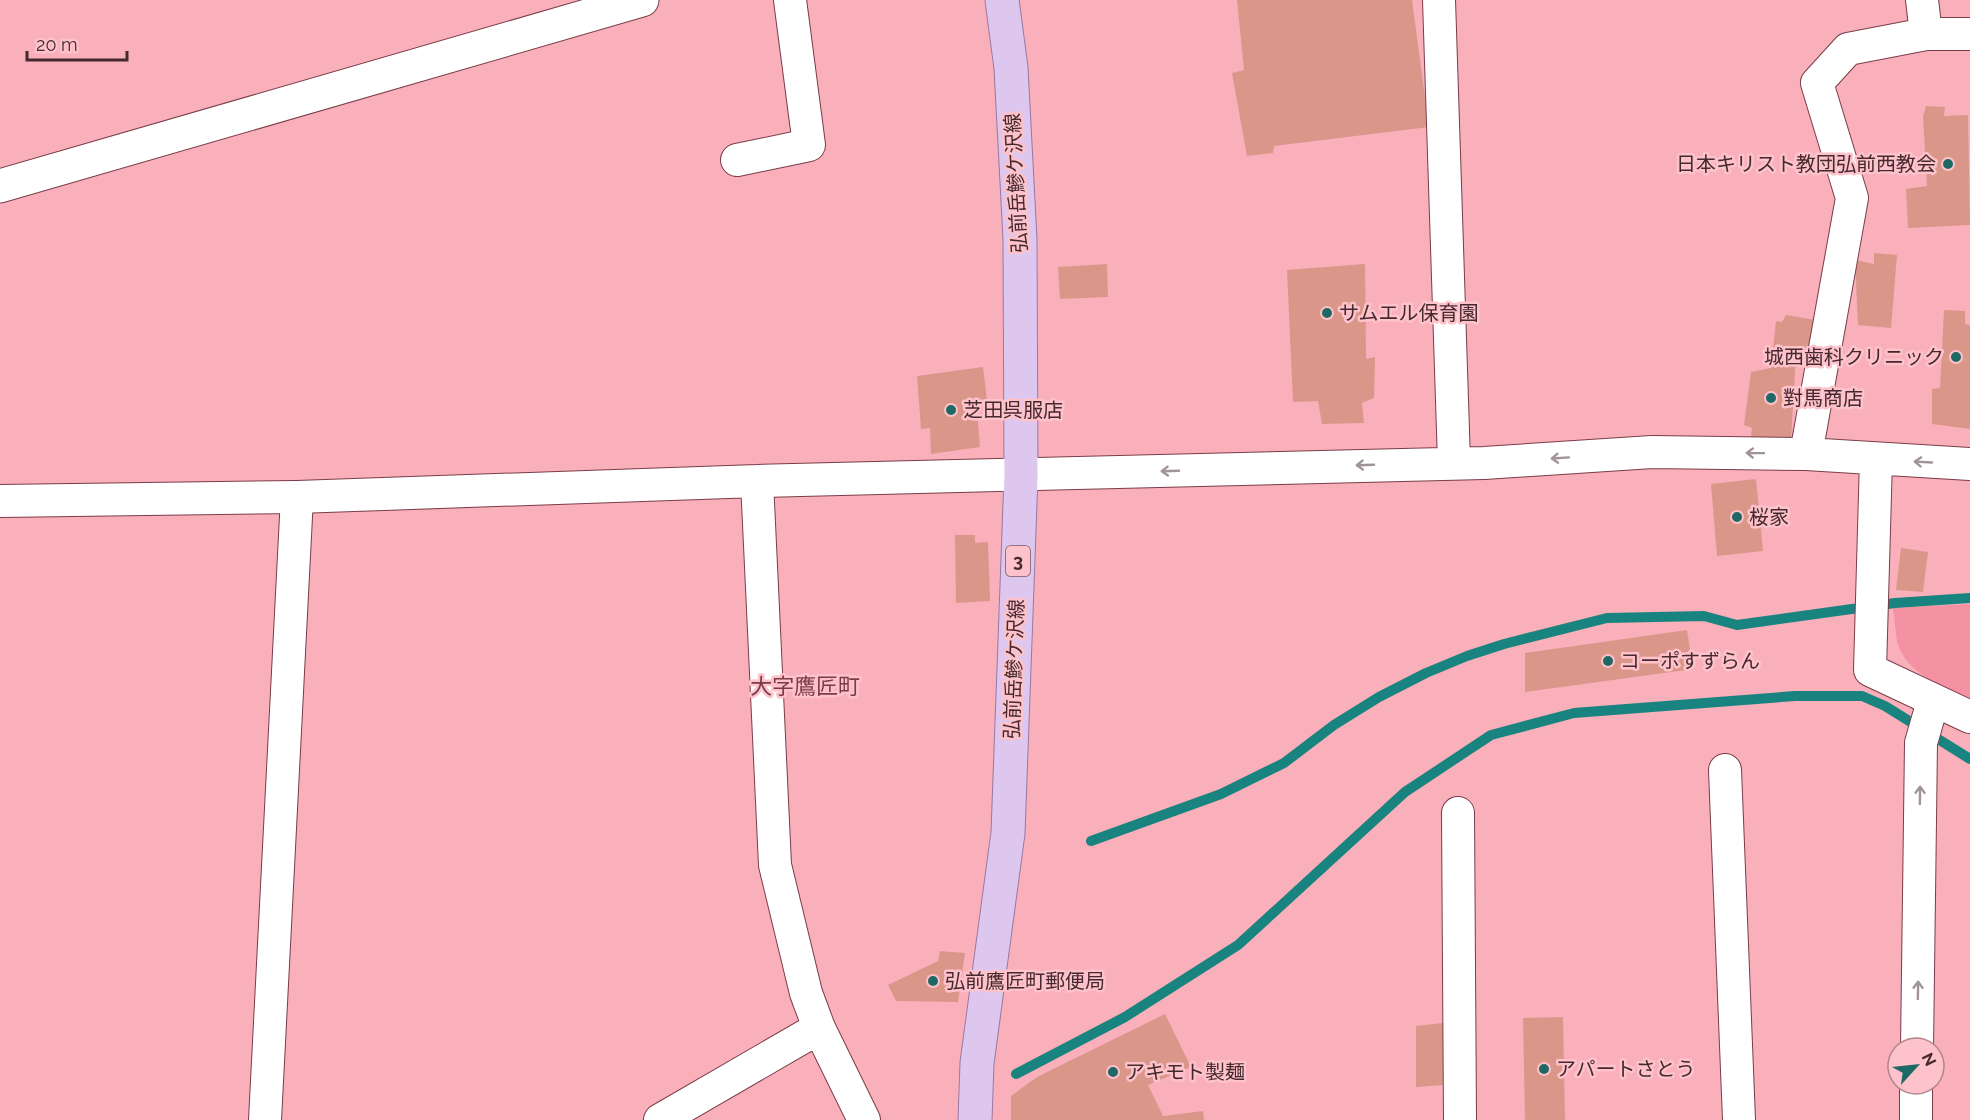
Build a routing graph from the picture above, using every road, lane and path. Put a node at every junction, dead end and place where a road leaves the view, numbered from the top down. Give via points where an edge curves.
1 (642, 0) edge
2 (790, 0) edge
3 (1002, 0) edge
4 (1439, 0) edge
5 (1922, 0) edge
6 (1926, 34) junction
7 (1970, 34) edge
8 (737, 160) dead end
9 (0, 186) edge
10 (1806, 454) junction
11 (1876, 459) junction
12 (1454, 462) junction
13 (1970, 464) edge
14 (1021, 476) junction
15 (758, 481) junction
16 (297, 497) junction
17 (0, 501) edge
18 (1933, 701) junction
19 (1970, 717) edge
20 (1725, 770) dead end
21 (1458, 813) dead end
22 (819, 1028) junction
23 (1917, 1036) edge
24 (1916, 1096) edge
25 (265, 1120) edge
26 (660, 1120) edge
27 (864, 1120) edge
28 (975, 1120) edge
29 (1460, 1120) edge
30 (1739, 1120) edge
31 (1916, 1120) edge

1 - 9 street
2 - 8 street via 809,145
3 - 14 main road, 弘前岳鰺ケ沢線 / 3 via 1011,68 1020,239
4 - 12 street
5 - 6 street
6 - 7 street
6 - 10 street via 1848,49 1817,83 1852,198
10 - 11 street
10 -> 12 street via 1652,452
13 -> 11 street
11 - 18 street via 1870,669
12 -> 14 street
14 - 15 street
14 - 28 main road, 弘前岳鰺ケ沢線 / 3 via 1008,833 977,1063
15 - 16 street
15 - 22 street via 774,865 806,993
16 - 17 street
16 - 25 street
18 - 19 street
23 -> 18 street via 1921,743
20 - 30 street
21 - 29 street
22 - 26 street
22 - 27 street
24 - 31 street

